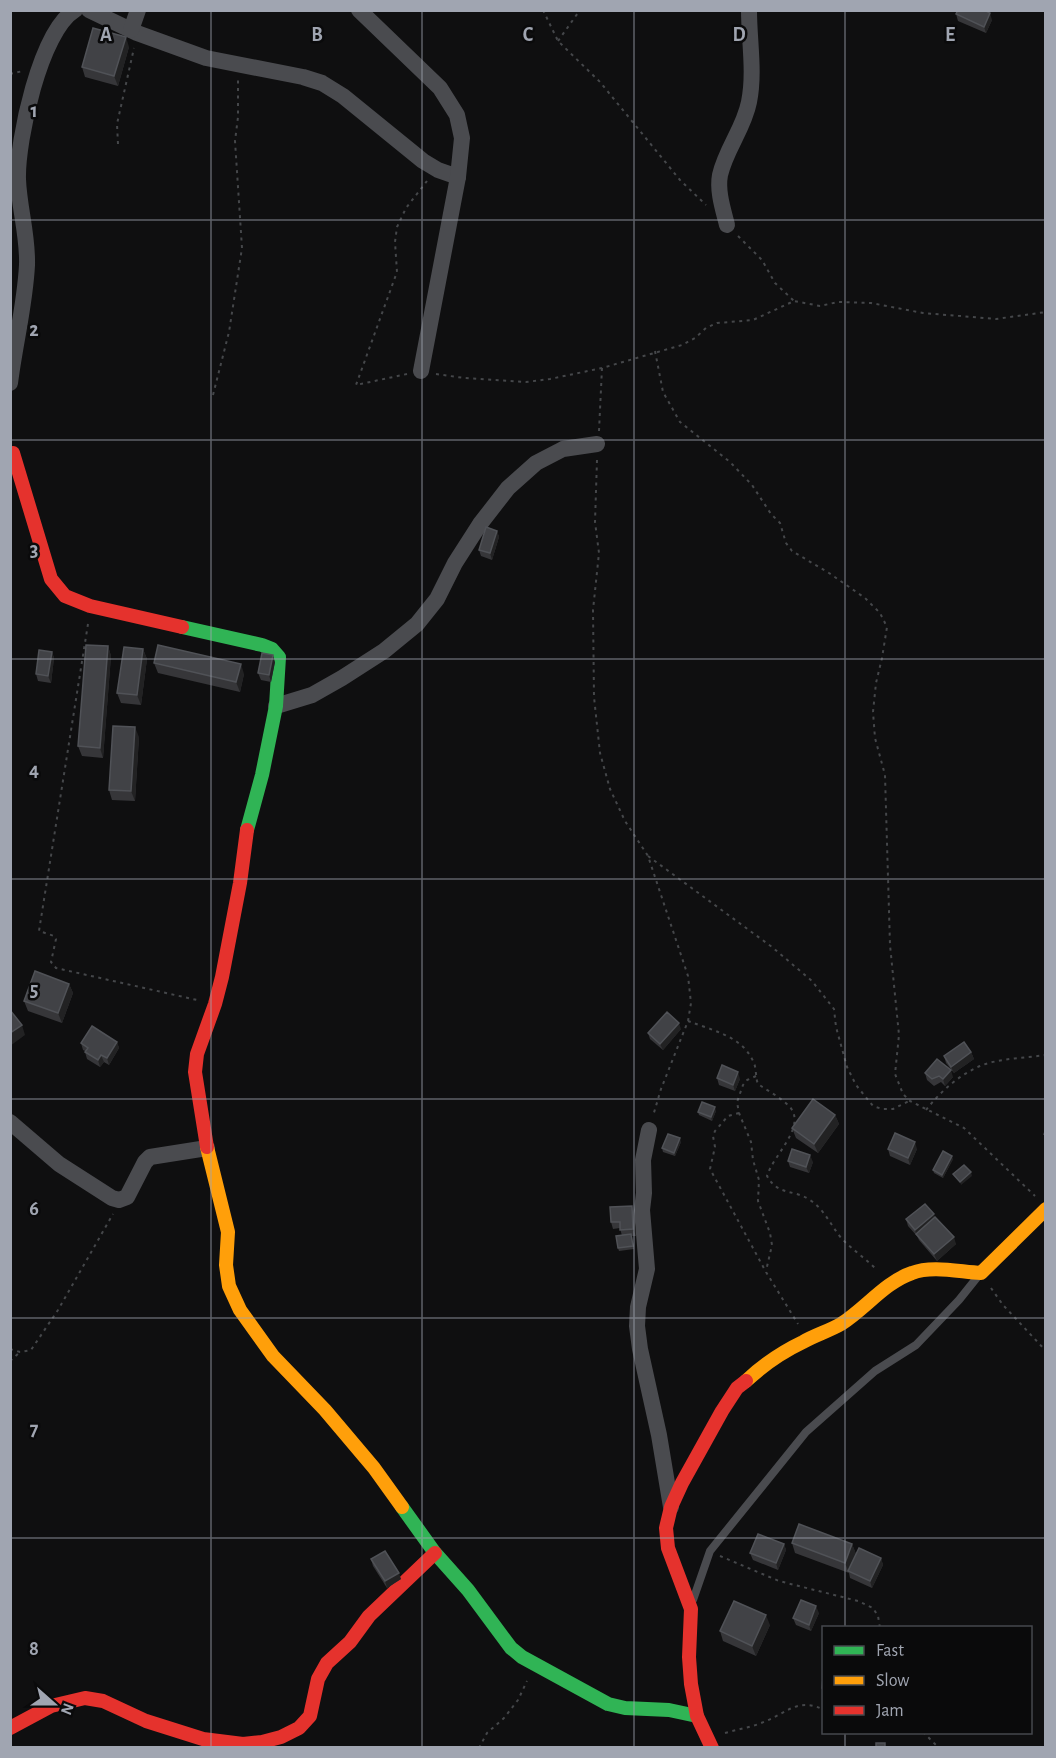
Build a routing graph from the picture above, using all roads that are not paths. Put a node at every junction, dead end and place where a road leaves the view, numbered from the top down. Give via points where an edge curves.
1 (75, 10) edge
2 (89, 10) edge
3 (138, 10) edge
4 (358, 10) edge
5 (749, 10) edge
6 (134, 32) junction
7 (458, 177) junction
8 (727, 225) road end
9 (422, 371) road end
10 (10, 383) edge
11 (597, 444) road end
12 (13, 453) dead end
13 (276, 706) junction
14 (10, 1122) edge
15 (650, 1130) road end
16 (207, 1148) junction
17 (1046, 1209) edge
18 (981, 1273) junction
19 (671, 1507) junction
20 (435, 1553) junction
21 (691, 1610) junction
22 (697, 1716) junction
23 (10, 1728) edge
24 (710, 1743) edge
25 (226, 1746) edge

1 - 10 street via 63,20 45,52 22,139 18,182 27,265
2 - 6 street
3 - 6 street
4 - 7 street via 430,77 450,102 462,138
5 - 8 street via 749,105 720,174
6 - 7 street via 206,58 322,83 423,161
7 - 9 street
11 - 13 street via 563,449 536,463 508,488 455,563 437,599 417,624 384,651 312,695
12 - 13 street via 51,579 66,596 90,606 272,649 279,657
13 - 16 street via 245,839 215,1004 196,1054 195,1072
14 - 16 street via 58,1164 119,1200 127,1197 150,1156
15 - 19 street via 643,1160 647,1269 637,1326
16 - 20 street via 228,1232 226,1265 230,1286 240,1310 273,1356 374,1468
17 - 18 street
18 - 19 street via 913,1272 891,1283 840,1324 765,1364 737,1388
18 - 21 lane via 916,1345 874,1371 806,1432 710,1551
19 - 21 street via 666,1528 668,1548
20 - 22 street via 511,1648 533,1665 608,1704
20 - 25 street via 327,1663 321,1671 316,1705 301,1727 262,1745
21 - 22 street via 689,1657
22 - 24 street
23 - 25 street via 48,1707 95,1699

